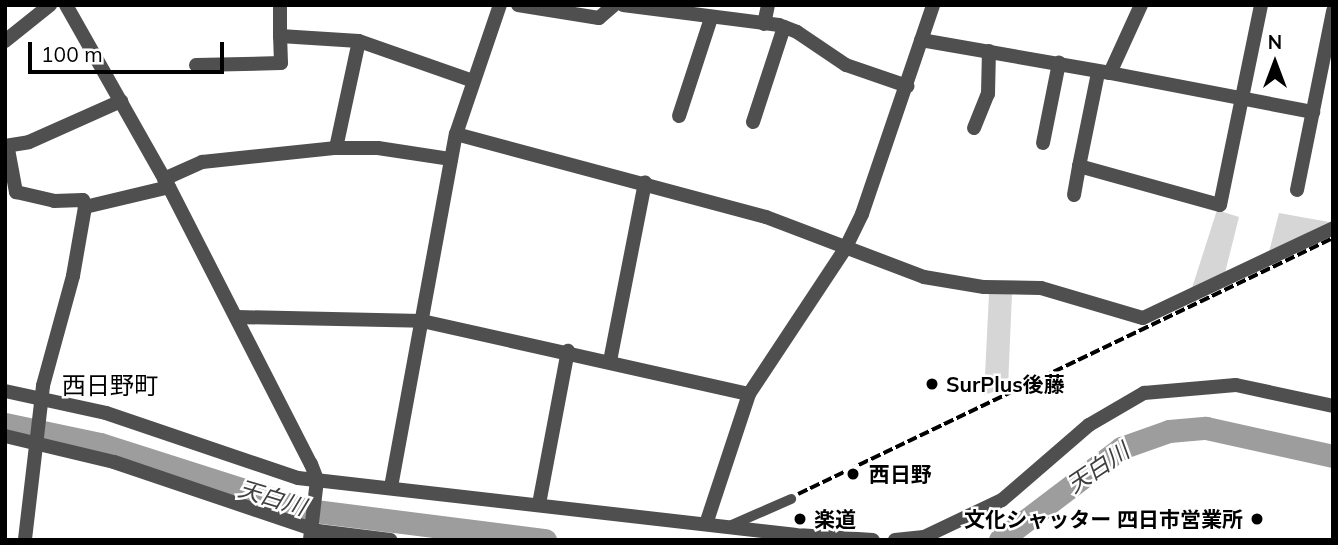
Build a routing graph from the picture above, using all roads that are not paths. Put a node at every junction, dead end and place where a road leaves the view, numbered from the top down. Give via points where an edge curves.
1 (50, 5) edge
2 (66, 5) edge
3 (281, 5) edge
4 (500, 5) edge
5 (518, 5) edge
6 (614, 5) edge
7 (623, 5) edge
8 (768, 5) edge
9 (933, 5) edge
10 (1141, 5) edge
11 (1261, 5) edge
12 (1333, 11) edge
13 (711, 18) junction
14 (764, 24) junction
15 (784, 27) junction
16 (280, 36) junction
17 (921, 40) junction
18 (5, 41) edge
19 (359, 41) junction
20 (989, 51) junction
21 (1059, 64) junction
22 (196, 65) dead end
23 (1104, 73) junction
24 (474, 81) junction
25 (907, 86) junction
26 (1243, 97) junction
27 (121, 101) junction
28 (1313, 112) junction
29 (679, 116) dead end
30 (753, 122) dead end
31 (974, 128) dead end
32 (456, 134) junction
33 (1043, 143) dead end
34 (7, 147) edge
35 (336, 148) junction
36 (451, 159) junction
37 (1079, 166) junction
38 (645, 182) junction
39 (166, 183) junction
40 (1297, 190) dead end
41 (1074, 195) dead end
42 (85, 208) junction
43 (1333, 228) edge
44 (845, 248) junction
45 (237, 317) junction
46 (422, 321) junction
47 (568, 351) junction
48 (610, 361) junction
49 (5, 391) edge
50 (749, 394) junction
51 (43, 400) junction
52 (1333, 407) edge
53 (5, 436) edge
54 (37, 441) junction
55 (317, 480) junction
56 (391, 487) junction
57 (791, 499) dead end
58 (539, 504) junction
59 (706, 524) junction
60 (727, 527) junction
61 (310, 529) edge
62 (24, 540) edge
63 (390, 540) edge
64 (873, 540) edge
65 (895, 540) edge

1 - 18 street
2 - 27 street
3 - 16 street
4 - 24 street
5 - 6 street via 599,18
7 - 13 street
8 - 14 street
9 - 17 street
10 - 23 street
11 - 26 street
12 - 28 street
13 - 14 street
13 - 29 street
14 - 15 street
15 - 25 street via 846,65
15 - 30 street
16 - 19 street
16 - 22 street via 281,63
17 - 20 street
17 - 25 street
19 - 24 street
19 - 35 street
20 - 21 street
20 - 31 street via 988,94
21 - 23 street
21 - 33 street
23 - 26 street
23 - 37 street
24 - 32 street
25 - 44 street via 874,183
26 - 28 street
26 - 37 street via 1220,205
27 - 34 street
27 - 39 street
28 - 40 street
32 - 36 street
32 - 38 street
34 - 42 street via 16,192 54,201 83,200
35 - 36 street via 378,148
35 - 39 street via 202,162
36 - 46 street
37 - 41 street
38 - 44 street via 766,217
38 - 48 street
39 - 42 street
39 - 45 street
42 - 51 street
43 - 44 street via 1143,318 1041,288 984,287 924,277
44 - 50 street
45 - 46 street
45 - 55 street
46 - 47 street
46 - 56 street
47 - 48 street
47 - 58 street
48 - 50 street
49 - 51 street
50 - 59 street
51 - 54 street
51 - 55 street via 157,429 280,475
52 - 65 street via 1236,385 1144,393 1089,425 1002,500 924,537
53 - 54 street
54 - 61 street via 114,462
54 - 62 street
55 - 56 street
55 - 61 street
56 - 58 street
57 - 60 street
58 - 59 street
59 - 60 street
60 - 64 street
61 - 63 street

